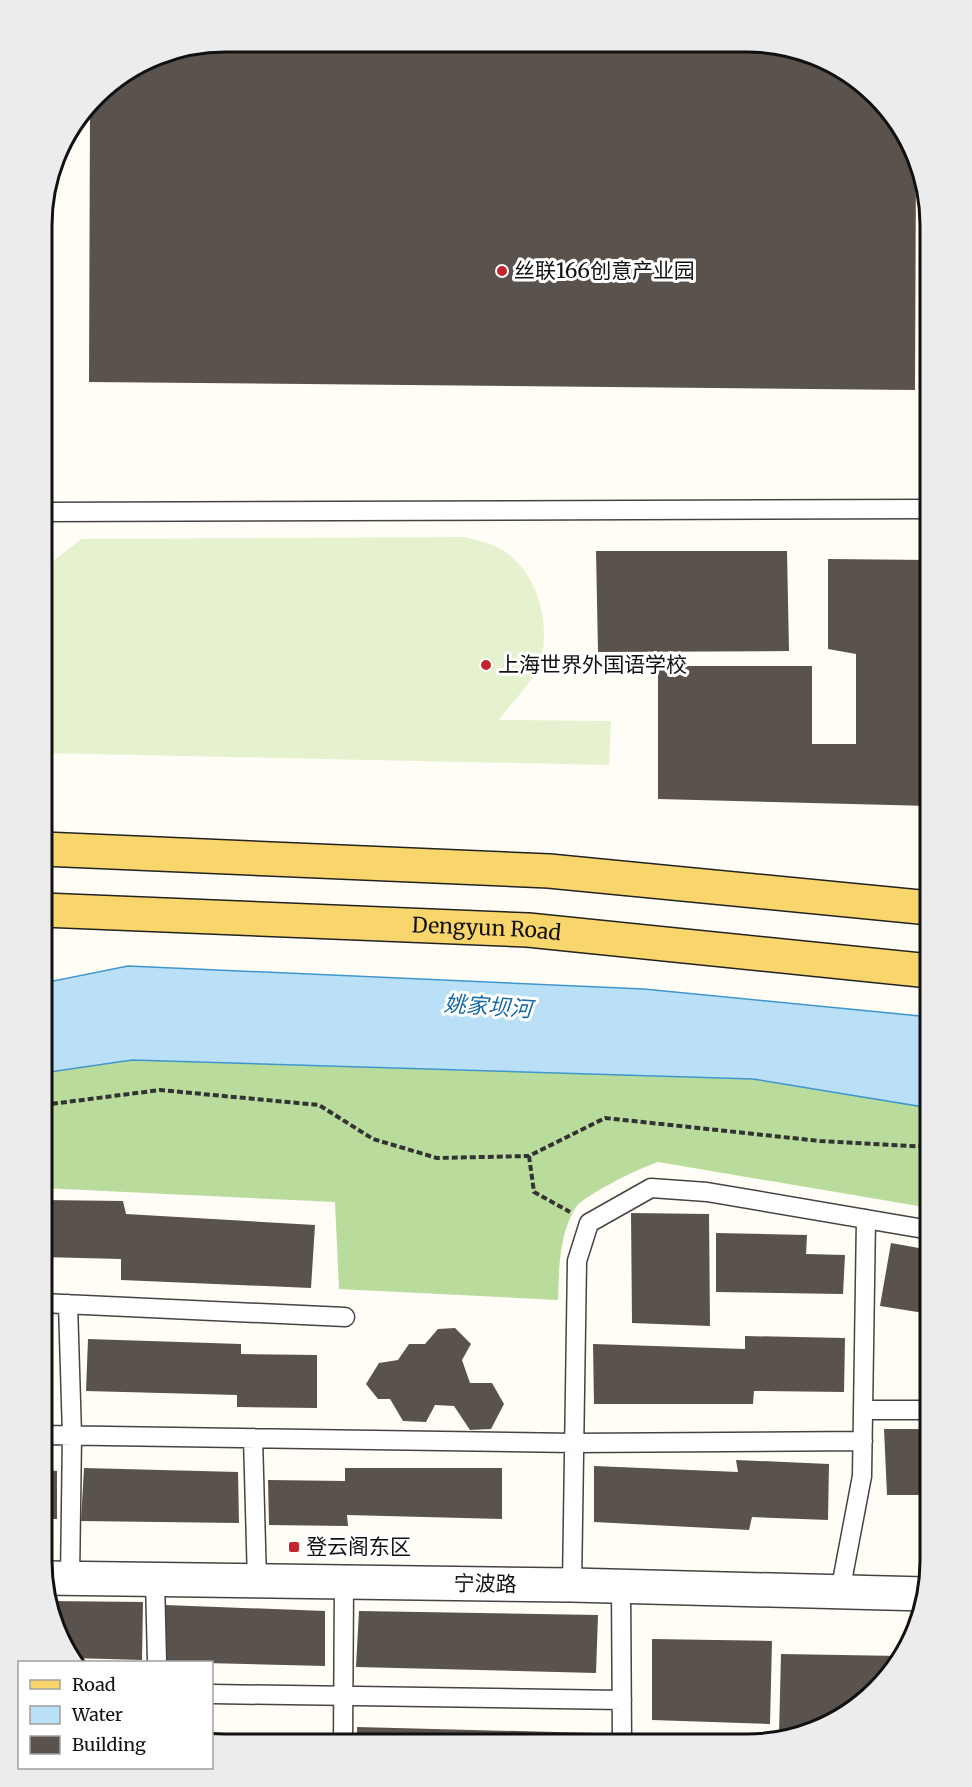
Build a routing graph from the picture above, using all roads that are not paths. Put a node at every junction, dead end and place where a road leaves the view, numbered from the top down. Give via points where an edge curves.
1 (920, 509) edge
2 (53, 512) edge
3 (53, 849) edge
4 (919, 907) edge
5 (53, 910) edge
6 (919, 969) edge
7 (866, 1219) junction
8 (919, 1228) edge
9 (53, 1303) edge
10 (68, 1304) junction
11 (345, 1317) dead end
12 (863, 1410) junction
13 (919, 1410) edge
14 (53, 1435) edge
15 (72, 1435) junction
16 (253, 1438) junction
17 (863, 1441) junction
18 (574, 1443) junction
19 (57, 1579) edge
20 (156, 1580) junction
21 (257, 1581) junction
22 (344, 1582) junction
23 (572, 1585) junction
24 (621, 1586) junction
25 (840, 1592) junction
26 (916, 1594) edge
27 (157, 1661) edge
28 (213, 1694) edge
29 (343, 1696) junction
30 (622, 1700) junction
31 (343, 1734) edge
32 (622, 1734) edge

1 - 2 lane
3 - 4 main road via 549,871
5 - 6 main road, Dengyun Road via 528,930
7 - 8 lane
7 - 12 lane
7 - 18 lane via 706,1192 651,1188 589,1222 577,1261
9 - 10 lane
10 - 11 lane
10 - 15 lane
12 - 13 lane
12 - 17 lane
14 - 15 lane
15 - 16 lane
15 - 19 lane
16 - 18 lane
16 - 21 lane
17 - 18 lane
17 - 25 lane via 862,1476
18 - 23 lane
19 - 20 street, 宁波路
20 - 21 street, 宁波路
20 - 27 lane
21 - 22 street, 宁波路
22 - 23 street, 宁波路
22 - 29 lane
23 - 24 street, 宁波路
24 - 25 street, 宁波路
24 - 30 lane
25 - 26 street, 宁波路
28 - 29 lane
29 - 30 lane
29 - 31 lane
30 - 32 lane

